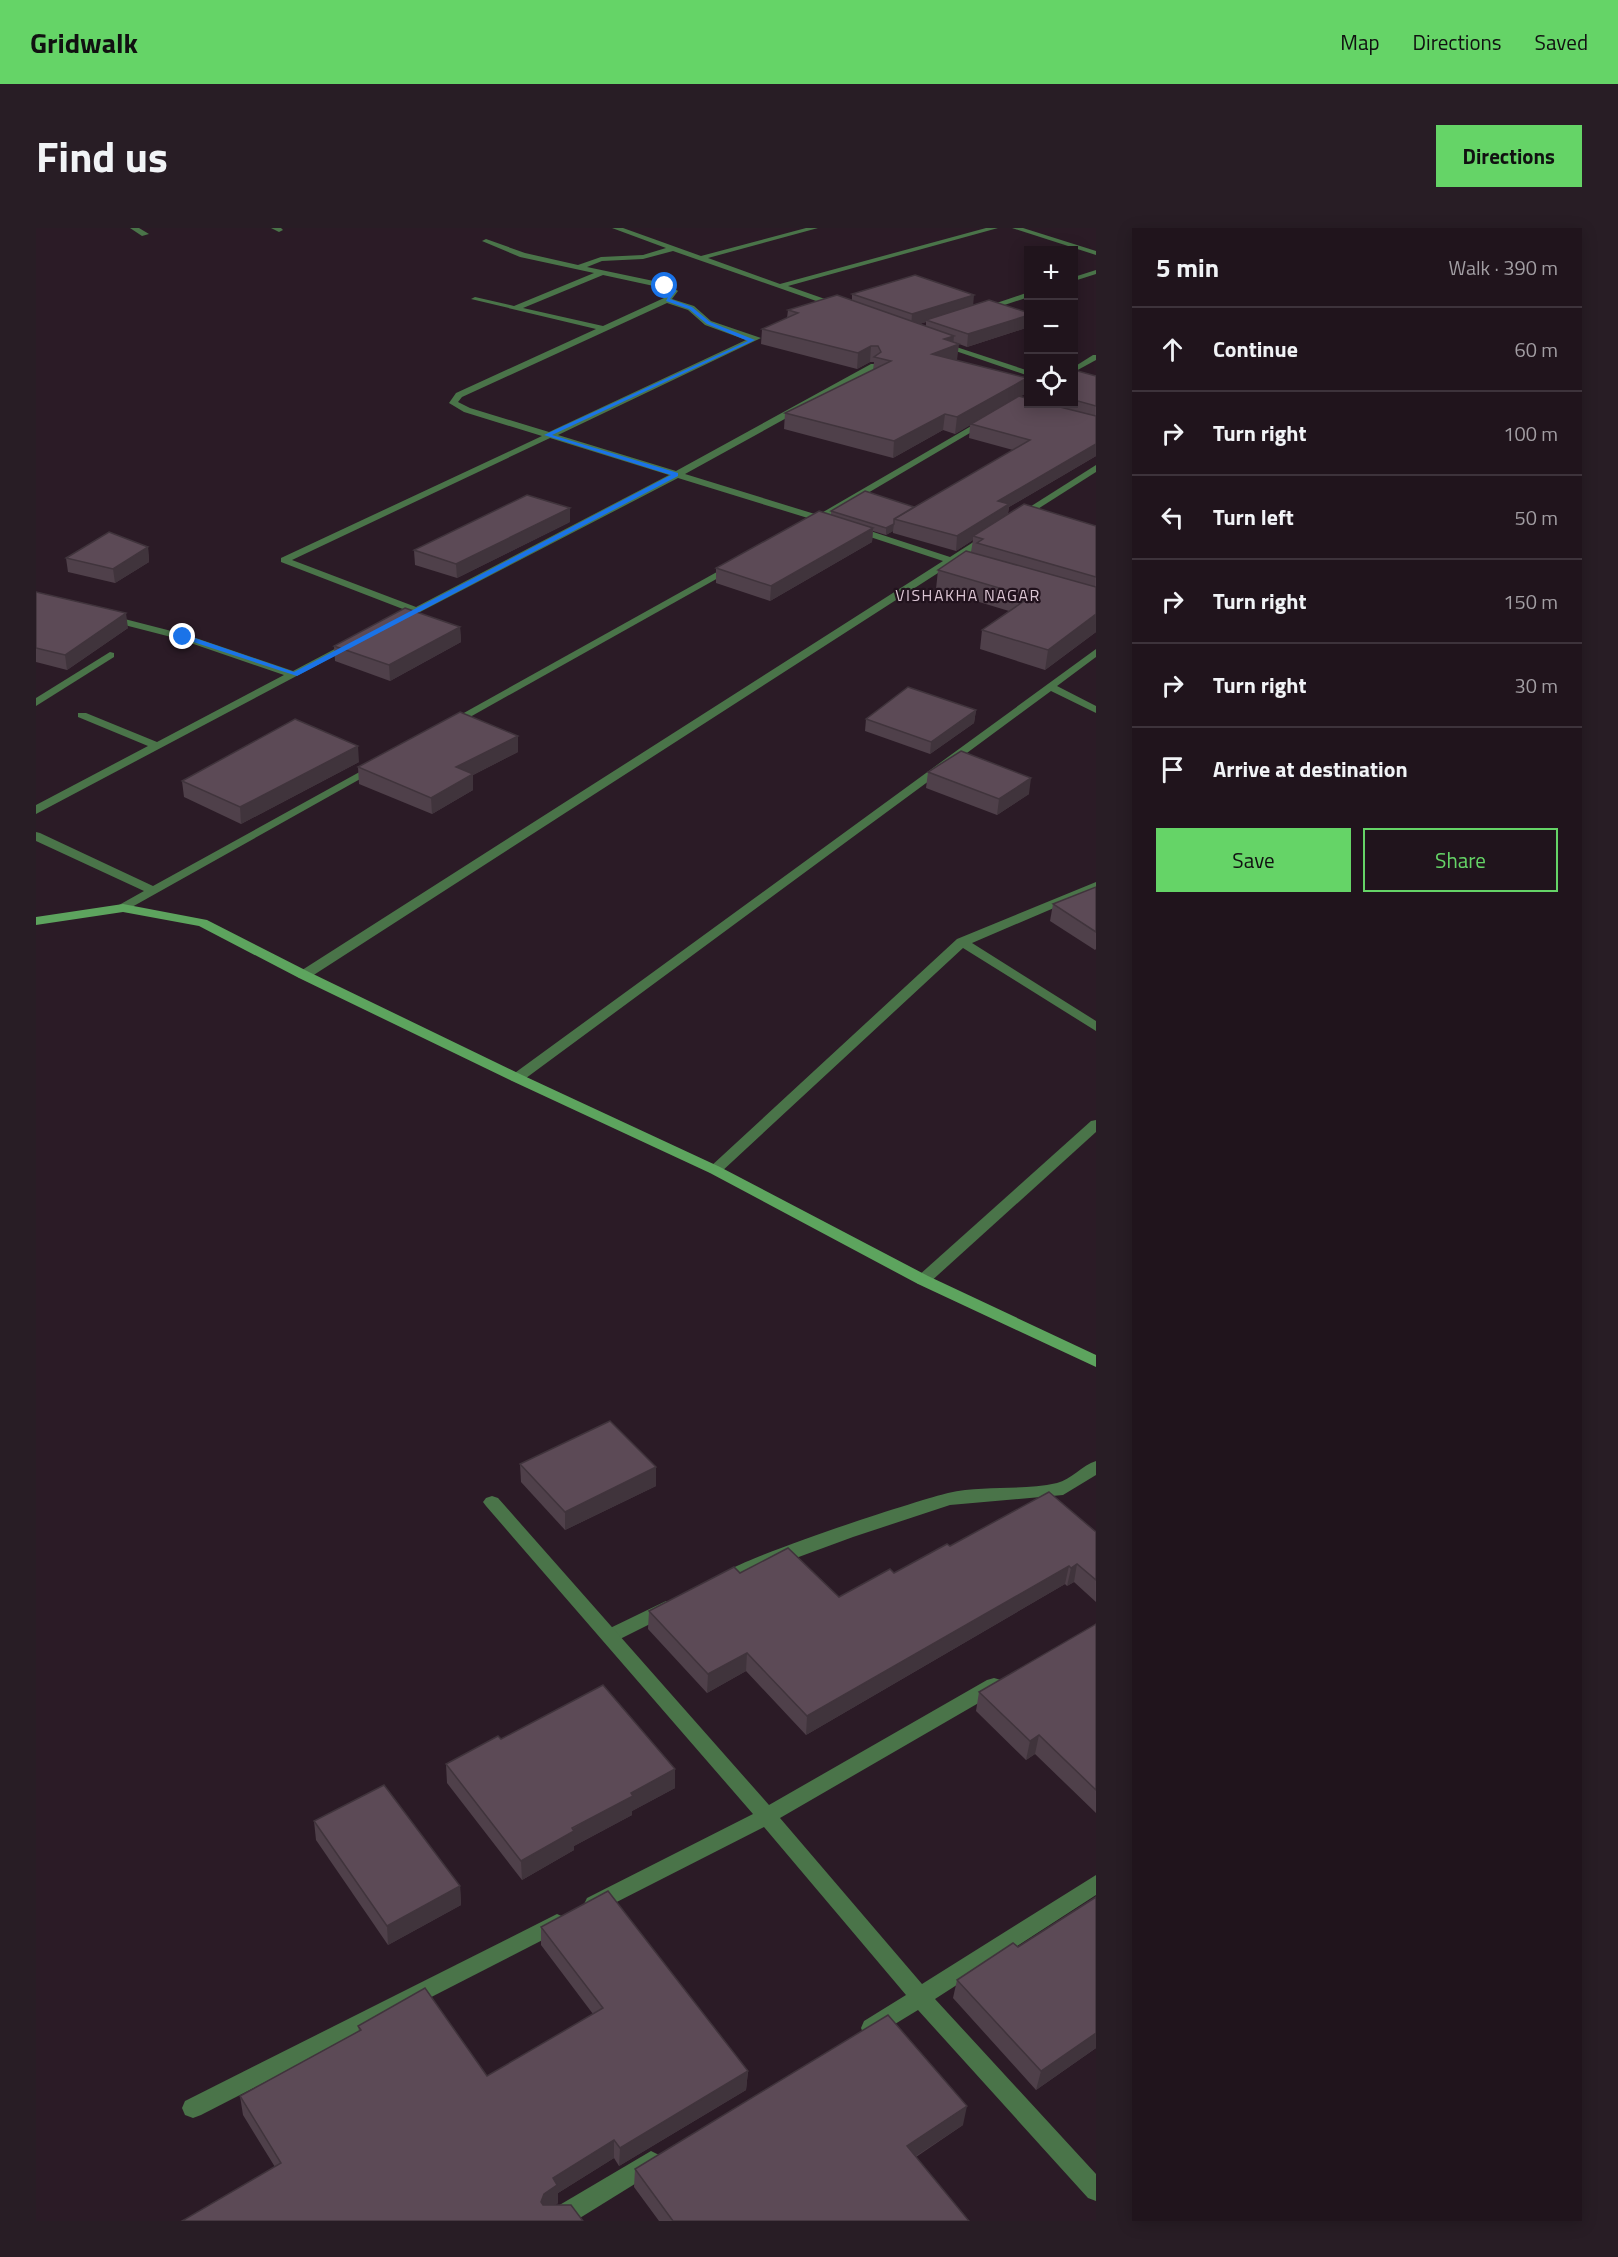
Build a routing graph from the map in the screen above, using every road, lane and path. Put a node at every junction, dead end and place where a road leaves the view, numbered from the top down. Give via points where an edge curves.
1 (134, 228) edge
2 (618, 228) edge
3 (814, 228) edge
4 (994, 228) edge
5 (1016, 228) edge
6 (145, 234) dead end
7 (486, 241) dead end
8 (1086, 241) dead end
9 (1066, 244) junction
10 (674, 249) junction
11 (1096, 253) edge
12 (700, 258) junction
13 (579, 267) junction
14 (603, 272) junction
15 (1096, 272) edge
16 (1078, 278) edge
17 (780, 286) junction
18 (1024, 296) edge
19 (475, 298) dead end
20 (668, 300) junction
21 (516, 308) junction
22 (846, 309) edge
23 (975, 311) edge
24 (604, 329) junction
25 (933, 340) edge
26 (1096, 357) edge
27 (874, 366) edge
28 (1078, 368) edge
29 (1024, 372) edge
30 (995, 416) edge
31 (547, 435) junction
32 (1096, 468) edge
33 (676, 475) junction
34 (819, 518) junction
35 (808, 524) edge
36 (1009, 524) edge
37 (999, 530) edge
38 (746, 559) edge
39 (951, 561) junction
40 (985, 570) edge
41 (416, 611) junction
42 (98, 615) edge
43 (386, 627) edge
44 (366, 637) edge
45 (1096, 652) edge
46 (110, 655) dead end
47 (294, 675) junction
48 (1050, 686) junction
49 (36, 703) edge
50 (1096, 710) edge
51 (82, 715) dead end
52 (444, 727) edge
53 (157, 746) junction
54 (382, 762) edge
55 (36, 810) edge
56 (36, 836) edge
57 (1096, 886) edge
58 (153, 891) junction
59 (123, 908) junction
60 (36, 921) edge
61 (962, 942) junction
62 (304, 975) junction
63 (1090, 1016) edge
64 (1096, 1027) edge
65 (517, 1078) junction
66 (1096, 1124) edge
67 (715, 1170) junction
68 (923, 1280) junction
69 (1096, 1362) edge
70 (1096, 1467) edge
71 (492, 1502) dead end
72 (711, 1586) edge
73 (681, 1601) edge
74 (610, 1636) junction
75 (1014, 1674) edge
76 (767, 1816) junction
77 (1096, 1884) edge
78 (921, 1998) junction
79 (849, 2042) edge
80 (193, 2108) dead end
81 (666, 2153) edge
82 (1096, 2190) edge
83 (554, 2221) edge

1 - 6 street
2 - 10 street
3 - 12 street
4 - 17 street
5 - 9 street
7 - 13 street via 523,255
8 - 9 street
9 - 11 street
10 - 12 street
10 - 13 street via 642,257 601,259
12 - 17 street
13 - 14 street
14 - 20 street via 665,286 674,291
14 - 21 street
15 - 16 street
17 - 22 street
18 - 23 street
19 - 21 street
20 - 24 street
20 - 31 street via 691,308 708,323 755,339
21 - 24 street
24 - 31 street via 459,395 453,403
25 - 29 street
26 - 28 street
27 - 33 street
30 - 34 street
31 - 33 street
31 - 41 street via 284,560
32 - 36 street
33 - 34 street
33 - 41 street
34 - 35 street
34 - 39 street
37 - 39 street
38 - 52 street
39 - 40 street
39 - 62 street
41 - 43 street
42 - 47 street via 183,637
44 - 47 street
45 - 48 street
46 - 49 street
47 - 53 street
48 - 50 street
48 - 65 street
51 - 53 street
53 - 55 street
54 - 58 street
56 - 58 street
57 - 61 street
58 - 59 street
59 - 60 street
59 - 62 street via 203,923
61 - 63 street
61 - 67 street
62 - 65 street
63 - 64 street
65 - 67 street
66 - 68 street
67 - 68 street
68 - 69 street
70 - 72 street via 1063,1489 949,1499 847,1532
71 - 74 street
73 - 74 street
74 - 76 street
75 - 76 street
76 - 78 street
76 - 80 street
77 - 78 street
78 - 79 street
78 - 82 street
81 - 83 street

